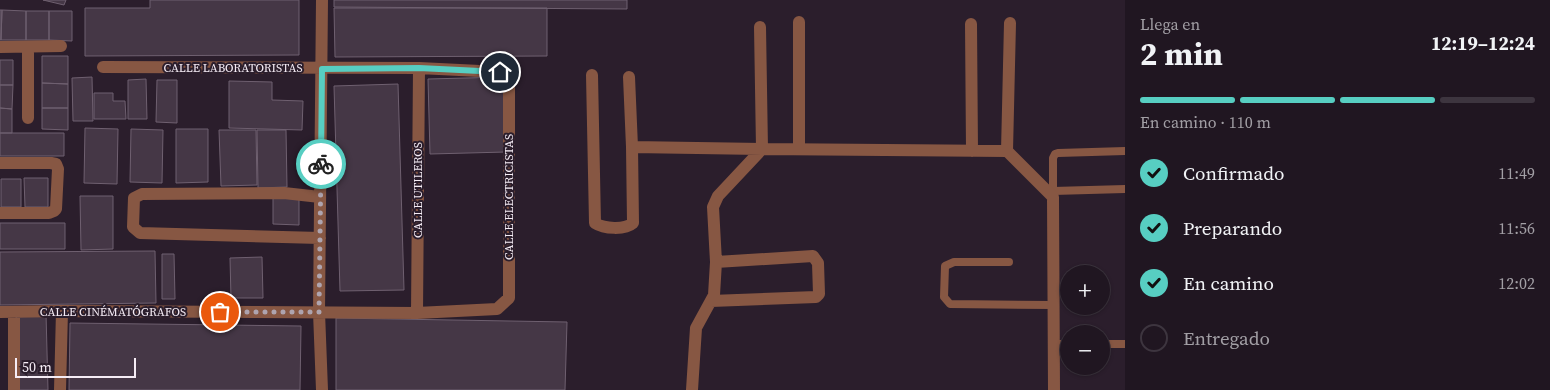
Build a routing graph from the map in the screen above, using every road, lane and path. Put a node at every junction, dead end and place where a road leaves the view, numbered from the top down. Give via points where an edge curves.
1 (322, 0) edge
2 (799, 22) dead end
3 (1010, 23) dead end
4 (971, 24) dead end
5 (760, 27) dead end
6 (61, 46) dead end
7 (0, 47) edge
8 (28, 47) junction
9 (103, 67) dead end
10 (419, 68) junction
11 (322, 69) junction
12 (592, 75) dead end
13 (629, 77) dead end
14 (510, 80) joint
15 (28, 118) dead end
16 (632, 147) junction
17 (799, 148) junction
18 (762, 149) junction
19 (972, 151) junction
20 (1007, 151) junction
21 (1125, 151) edge
22 (0, 163) edge
23 (1125, 190) edge
24 (1054, 194) junction
25 (320, 197) junction
26 (0, 213) edge
27 (320, 238) junction
28 (716, 262) junction
29 (1009, 262) dead end
30 (711, 301) junction
31 (1053, 305) junction
32 (497, 309) joint
33 (62, 311) junction
34 (0, 312) edge
35 (14, 312) junction
36 (319, 312) junction
37 (417, 312) junction
38 (1054, 344) junction
39 (1060, 344) edge
40 (1110, 344) edge
41 (1125, 344) edge
42 (14, 390) edge
43 (60, 390) edge
44 (322, 390) edge
45 (692, 390) edge
46 (1054, 390) edge

1 - 11 street
2 - 17 street
3 - 20 street
4 - 19 street
5 - 18 street
6 - 8 street
7 - 8 street
8 - 15 street
9 - 11 street, CALLE LABORATORISTAS
10 - 11 street, CALLE LABORATORISTAS
10 - 14 street, CALLE LABORATORISTAS via 500,72
10 - 37 street, CALLE UTILEROS
11 - 25 street
12 - 16 street via 595,223 600,226 621,228 633,223
13 - 16 street
14 - 32 street, CALLE ELECTRICISTAS via 508,298
16 - 18 street
17 - 18 street
17 - 19 street
18 - 28 street via 718,196 713,207
19 - 20 street
20 - 24 street
21 - 24 lane via 1055,154
22 - 26 street via 51,163 58,169 54,211
23 - 24 lane
24 - 31 street
25 - 27 street
25 - 27 street via 284,193 142,194 134,198 133,227 140,233
27 - 36 street
28 - 30 street
28 - 30 street via 813,256 818,263 819,294 816,297
29 - 31 lane via 954,262 945,266 944,297 950,304
30 - 45 street via 696,328
31 - 38 street
32 - 37 street, CALLE CINÉMATÓGRAFOS
33 - 35 street, CALLE CINÉMATÓGRAFOS
33 - 36 street, CALLE CINÉMATÓGRAFOS
33 - 43 street
34 - 35 street, CALLE CINÉMATÓGRAFOS
35 - 42 street
36 - 37 street, CALLE CINÉMATÓGRAFOS
36 - 44 street
38 - 39 lane
38 - 46 street
40 - 41 lane

